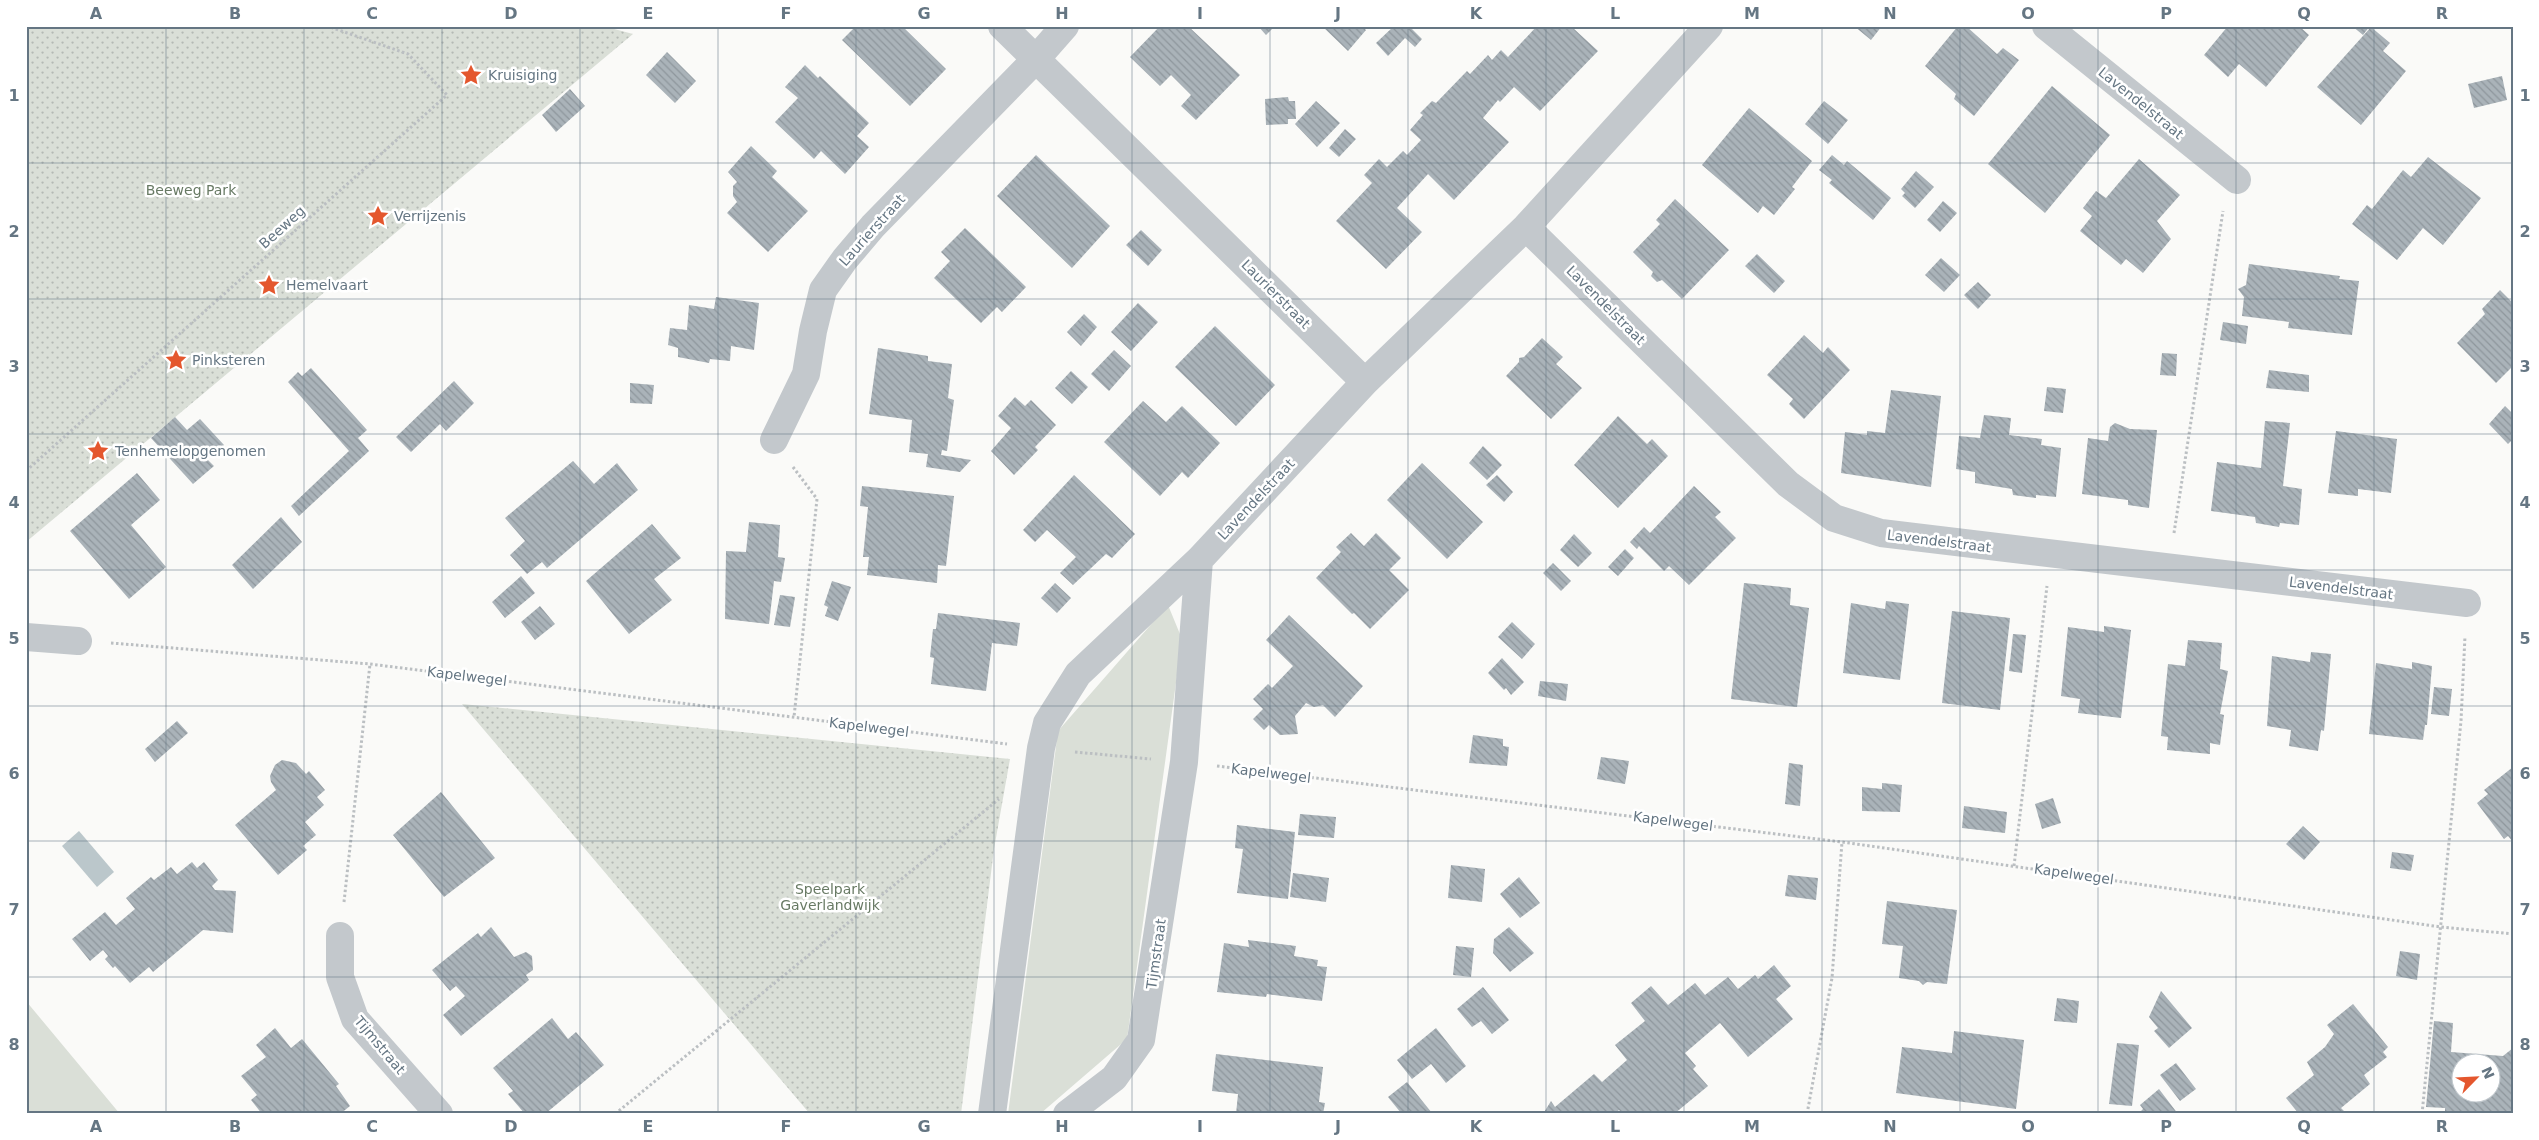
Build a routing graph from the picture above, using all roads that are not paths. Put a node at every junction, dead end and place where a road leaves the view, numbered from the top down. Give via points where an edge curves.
1 (1002, 26) edge
2 (1065, 26) edge
3 (1709, 26) edge
4 (2046, 26) edge
5 (1036, 59) junction
6 (2237, 180) road end
7 (1526, 227) junction
8 (1365, 382) junction
9 (774, 440) road end
10 (1199, 560) junction
11 (2467, 603) road end
12 (26, 637) edge
13 (78, 641) road end
14 (340, 936) road end
15 (439, 1114) edge
16 (992, 1114) edge
17 (1067, 1114) edge

1 - 5 street, Laurierstraat
2 - 5 street, Laurierstraat
3 - 7 street, Lavendelstraat
4 - 6 street, Lavendelstraat
5 - 8 street, Laurierstraat
5 - 9 street, Laurierstraat via 873,226 840,266 824,290 806,374
7 - 8 street, Lavendelstraat
7 - 11 street, Lavendelstraat via 1788,484 1834,518 1881,533
8 - 10 street, Lavendelstraat
10 - 16 street, Lavendelstraat via 1078,674 1047,723
10 - 17 street, Tijmstraat via 1184,762 1141,1040 1114,1078
12 - 13 street
14 - 15 street, Tijmstraat via 340,978 355,1019

